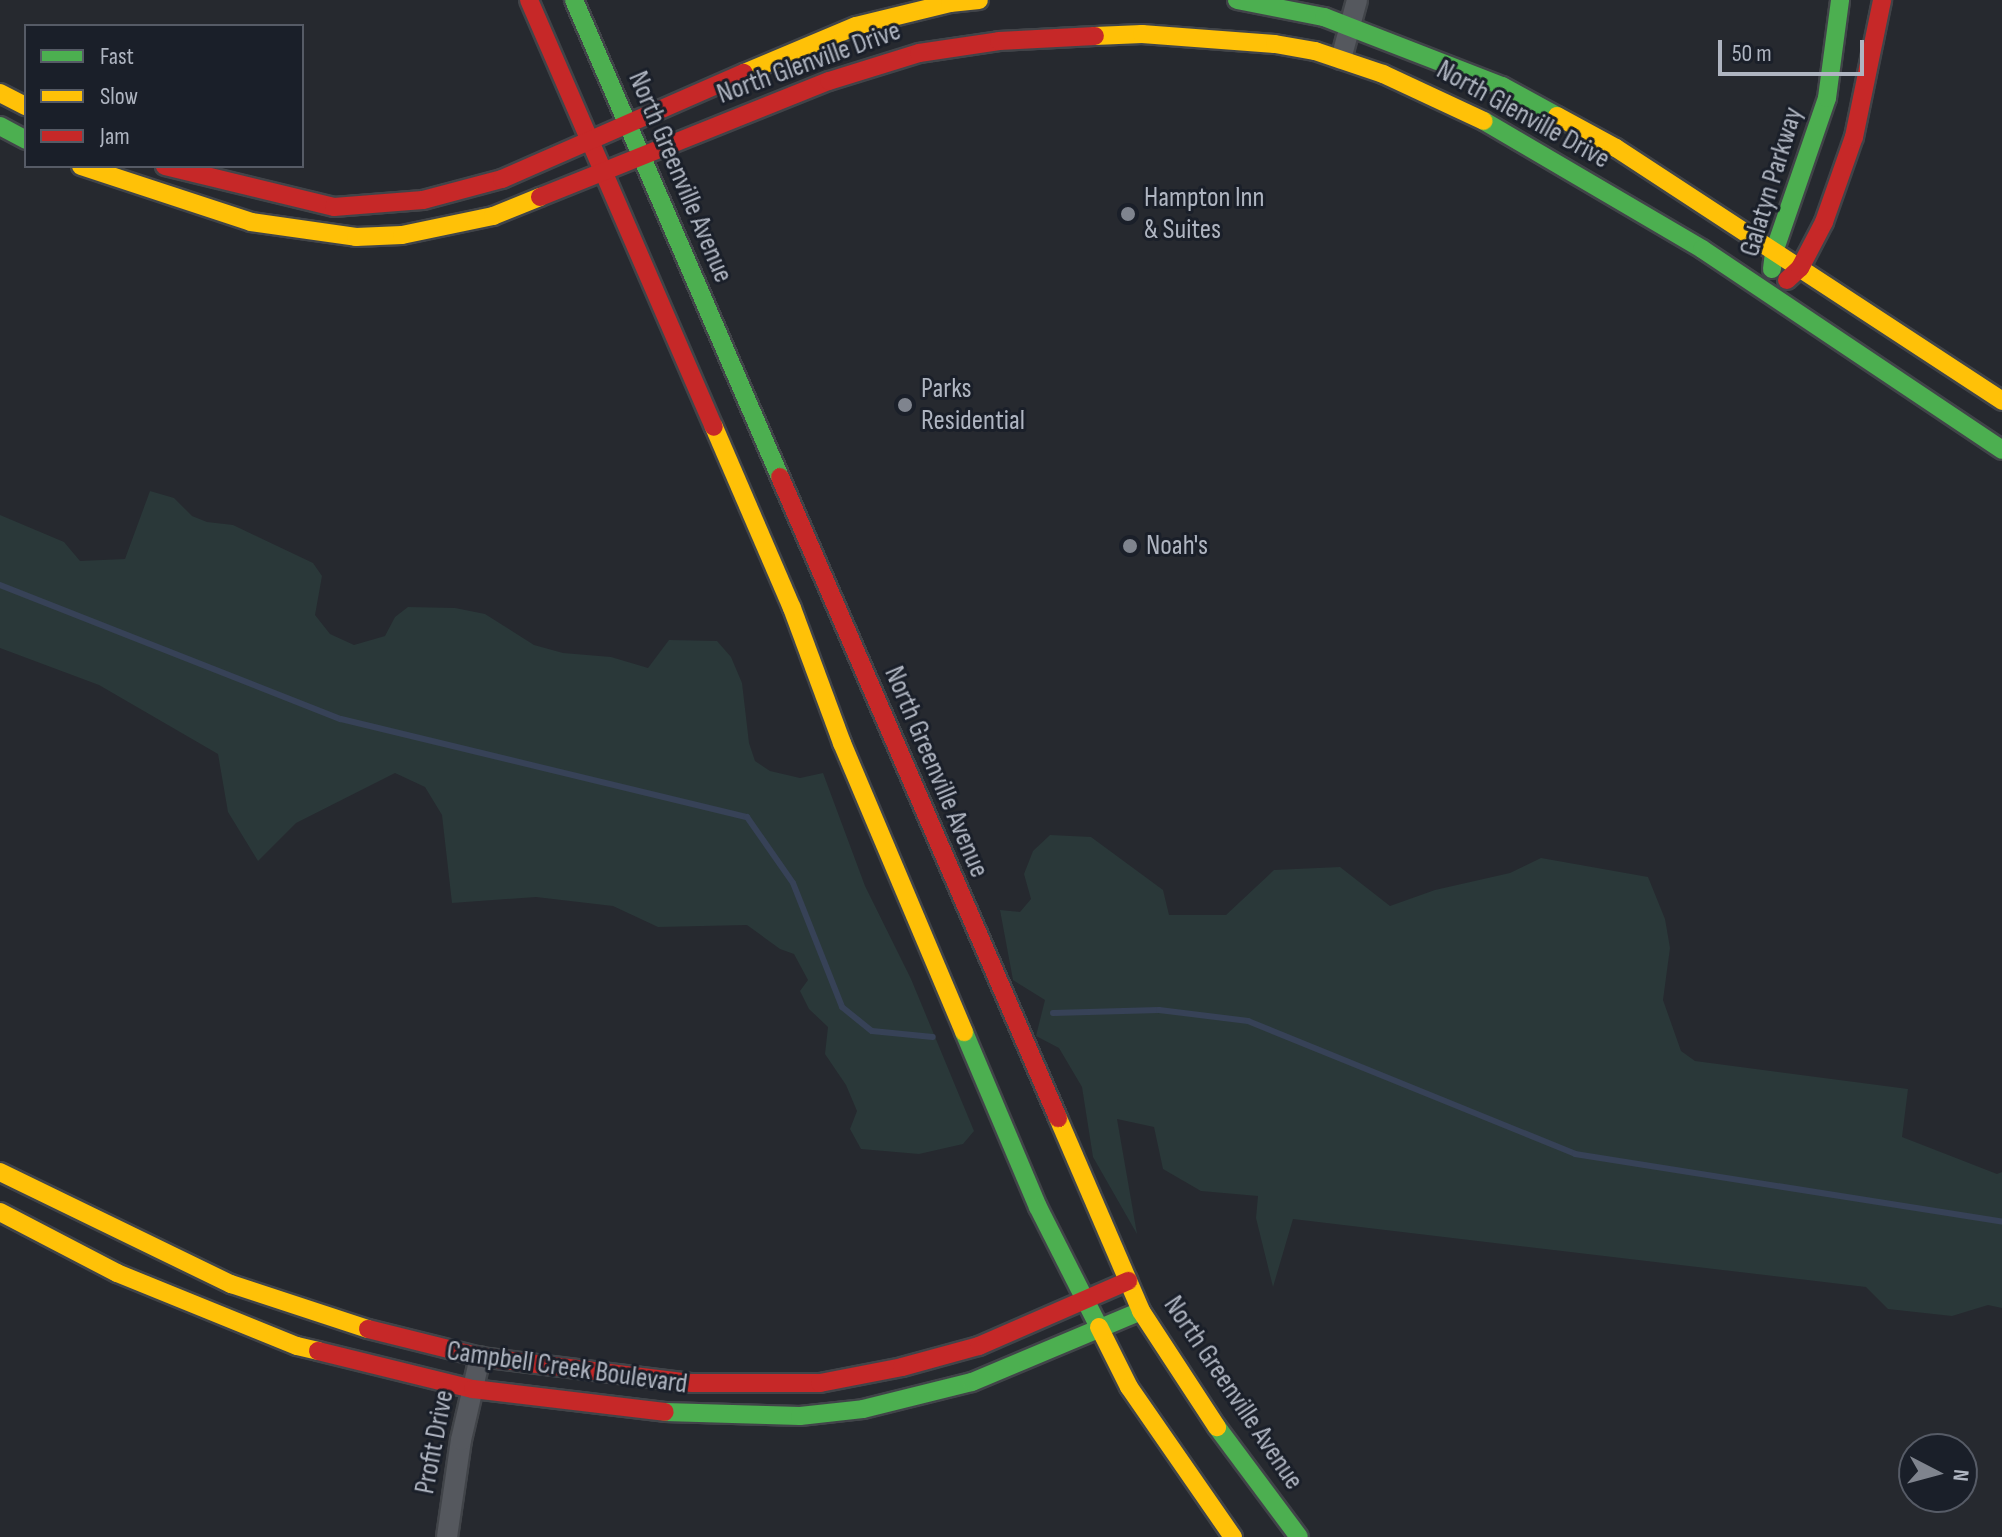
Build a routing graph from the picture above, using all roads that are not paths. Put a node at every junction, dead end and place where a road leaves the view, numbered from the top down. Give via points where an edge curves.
1 (529, 0) edge
2 (574, 0) edge
3 (979, 0) edge
4 (1237, 0) edge
5 (1357, 0) edge
6 (1840, 0) edge
7 (1863, 0) edge
8 (1882, 0) edge
9 (1880, 20) junction
10 (1351, 27) junction
11 (1341, 59) junction
12 (0, 93) edge
13 (24, 105) edge
14 (626, 122) junction
15 (0, 126) edge
16 (591, 138) junction
17 (24, 139) edge
18 (642, 156) junction
19 (87, 168) edge
20 (172, 168) edge
21 (605, 170) junction
22 (1774, 252) junction
23 (1800, 268) junction
24 (1769, 297) junction
25 (2002, 401) edge
26 (2002, 450) edge
27 (0, 1172) edge
28 (0, 1212) edge
29 (1128, 1281) junction
30 (231, 1284) junction
31 (1085, 1301) junction
32 (1141, 1311) junction
33 (219, 1315) junction
34 (1099, 1331) junction
35 (480, 1357) junction
36 (792, 1384) junction
37 (473, 1389) junction
38 (793, 1416) junction
39 (447, 1537) edge
40 (1233, 1537) edge
41 (1299, 1537) edge

1 - 16 street
2 - 14 street, North Greenville Avenue
3 - 14 street, North Glenville Drive via 856,26
4 - 10 street, North Glenville Drive
5 - 10 street
6 - 22 street, Galatyn Parkway via 1827,98
7 - 9 street
8 - 9 street, Galatyn Parkway
9 - 23 street, Galatyn Parkway via 1854,137 1824,222
10 - 11 street
10 - 22 street, North Glenville Drive via 1502,86 1616,148
11 - 18 street, North Glenville Drive via 1258,41 1142,34 999,41 894,59
11 - 24 street, North Glenville Drive via 1470,112 1702,249
12 - 13 street
14 - 16 street, North Glenville Drive
14 - 18 street, North Greenville Avenue
15 - 17 street
16 - 20 street, North Glenville Drive via 502,179 382,206 334,207
16 - 21 street
18 - 21 street, North Glenville Drive
18 - 29 street, North Greenville Avenue
19 - 21 street, North Glenville Drive via 223,215 356,237 447,228 493,216
21 - 31 street via 1038,1207
22 - 23 street, North Glenville Drive
22 - 24 street, Galatyn Parkway
23 - 24 street, Galatyn Parkway
23 - 25 street, North Glenville Drive
24 - 26 street, North Glenville Drive
27 - 30 street, Campbell Creek Boulevard
28 - 33 street, Campbell Creek Boulevard via 117,1273
29 - 31 street, Campbell Creek Boulevard
29 - 32 street, North Greenville Avenue
30 - 33 street
30 - 35 street, Campbell Creek Boulevard via 350,1325
31 - 34 street
31 - 36 street, Campbell Creek Boulevard via 979,1346 902,1367
32 - 34 street, Campbell Creek Boulevard
32 - 41 street, North Greenville Avenue via 1195,1397
33 - 37 street, Campbell Creek Boulevard via 297,1346
34 - 38 street, Campbell Creek Boulevard via 1024,1363 916,1398
34 - 40 street via 1129,1387
35 - 36 street, Campbell Creek Boulevard via 692,1383
35 - 37 street, Profit Drive
36 - 38 street
37 - 38 street, Campbell Creek Boulevard via 648,1411
37 - 39 street, Profit Drive

